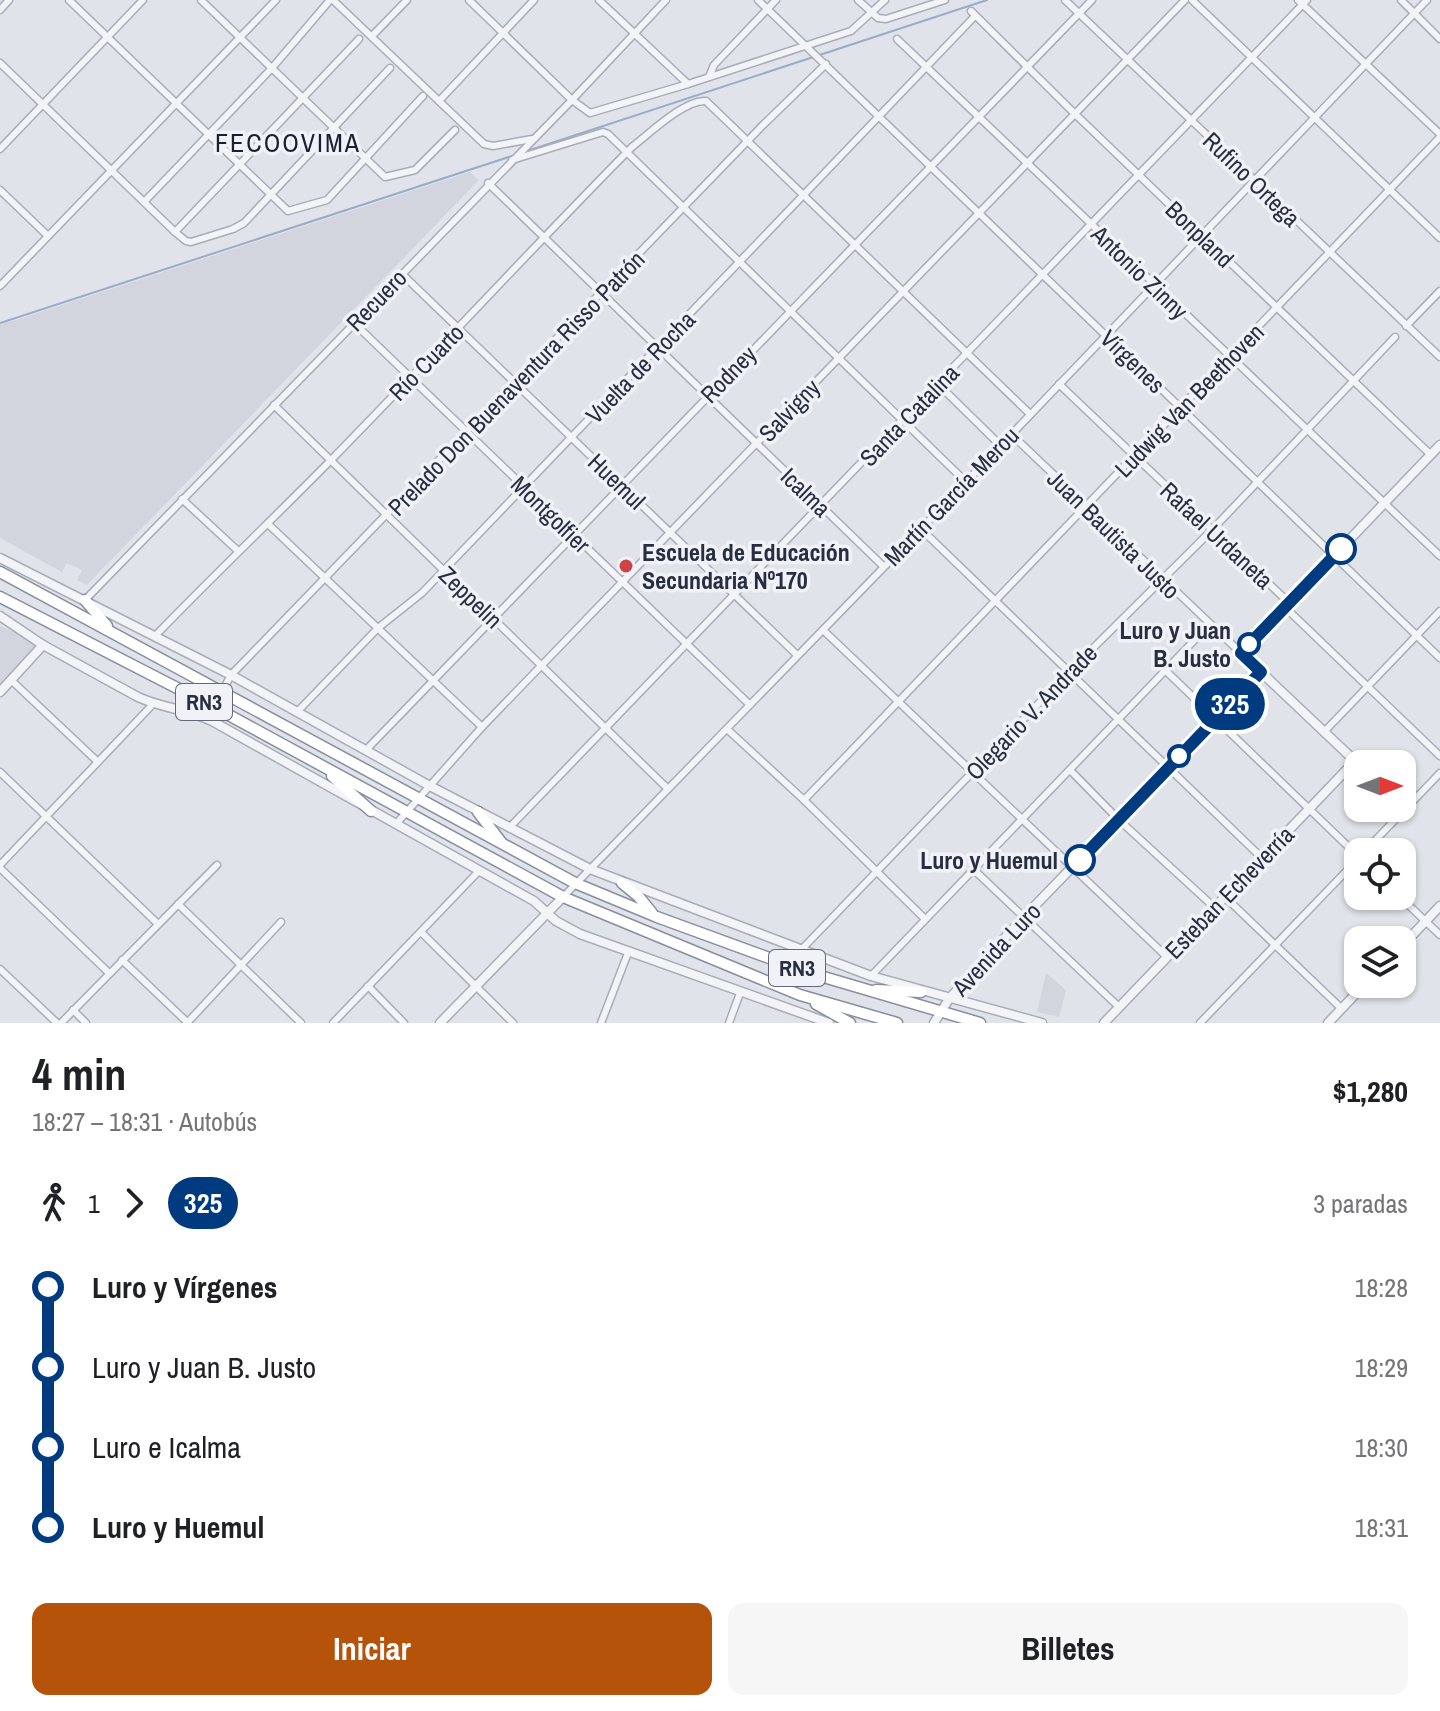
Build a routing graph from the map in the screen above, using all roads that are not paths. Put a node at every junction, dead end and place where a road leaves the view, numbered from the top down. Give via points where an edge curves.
1 (9, 0) edge
2 (69, 0) edge
3 (143, 0) edge
4 (201, 0) edge
5 (276, 0) edge
6 (331, 0) edge
7 (407, 0) edge
8 (469, 0) edge
9 (534, 0) edge
10 (599, 0) edge
11 (666, 0) edge
12 (758, 0) edge
13 (776, 0) edge
14 (858, 0) edge
15 (885, 0) edge
16 (945, 0) edge
17 (1065, 0) edge
18 (1092, 0) edge
19 (1185, 0) edge
20 (1192, 0) edge
21 (1401, 0) edge
22 (1427, 0) edge
23 (1303, 1) edge
24 (768, 9) junction
25 (0, 10) edge
26 (973, 13) joint
27 (1078, 13) junction
28 (1414, 13) junction
29 (872, 14) junction
30 (503, 32) junction
31 (634, 33) junction
32 (372, 36) junction
33 (108, 37) junction
34 (240, 38) junction
35 (359, 39) dead end
36 (897, 39) dead end
37 (1440, 39) edge
38 (806, 45) junction
39 (1254, 58) junction
40 (1128, 59) junction
41 (0, 63) edge
42 (1366, 63) junction
43 (826, 64) junction
44 (1026, 66) junction
45 (272, 68) junction
46 (390, 68) dead end
47 (927, 68) junction
48 (709, 77) junction
49 (688, 84) junction
50 (423, 96) dead end
51 (303, 98) junction
52 (572, 100) junction
53 (439, 101) junction
54 (176, 103) junction
55 (42, 105) junction
56 (1075, 114) junction
57 (978, 115) junction
58 (1314, 116) junction
59 (879, 117) junction
60 (1191, 121) junction
61 (334, 128) junction
62 (455, 130) dead end
63 (208, 135) junction
64 (1440, 136) edge
65 (532, 139) junction
66 (747, 142) junction
67 (0, 149) edge
68 (626, 152) junction
69 (366, 159) junction
70 (512, 160) junction
71 (1027, 163) junction
72 (240, 165) junction
73 (929, 166) junction
74 (111, 171) junction
75 (1139, 175) junction
76 (1254, 180) junction
77 (488, 183) junction
78 (0, 190) edge
79 (1389, 190) junction
80 (271, 196) junction
81 (804, 196) junction
82 (145, 201) junction
83 (684, 208) junction
84 (979, 213) junction
85 (1091, 224) junction
86 (175, 232) junction
87 (48, 236) junction
88 (1201, 236) junction
89 (545, 238) junction
90 (1440, 238) edge
91 (853, 245) junction
92 (1329, 252) junction
93 (741, 262) junction
94 (402, 274) junction
95 (1043, 274) junction
96 (1154, 285) junction
97 (0, 286) edge
98 (1440, 291) edge
99 (903, 292) junction
100 (601, 293) junction
101 (1277, 308) junction
102 (790, 310) junction
103 (354, 323) junction
104 (1406, 326) junction
105 (459, 328) junction
106 (1106, 335) junction
107 (1395, 337) dead end
108 (658, 347) junction
109 (967, 355) junction
110 (1440, 357) edge
111 (1230, 358) junction
112 (838, 359) junction
113 (411, 378) junction
114 (1354, 381) junction
115 (515, 383) junction
116 (938, 384) junction
117 (1059, 384) junction
118 (707, 396) junction
119 (274, 405) junction
120 (1182, 407) junction
121 (1030, 414) junction
122 (902, 421) junction
123 (1308, 431) junction
124 (468, 432) junction
125 (1011, 434) junction
126 (572, 437) junction
127 (757, 444) junction
128 (1000, 445) junction
129 (1437, 450) edge
130 (1134, 457) junction
131 (330, 460) junction
132 (965, 481) junction
133 (1259, 482) junction
134 (621, 485) junction
135 (523, 488) junction
136 (182, 499) junction
137 (1384, 504) junction
138 (821, 506) junction
139 (1086, 507) junction
140 (388, 516) junction
141 (268, 524) junction
142 (921, 529) junction
143 (1211, 531) junction
144 (670, 533) junction
145 (574, 535) junction
146 (237, 550) junction
147 (1335, 556) junction
148 (1440, 556) edge
149 (0, 558) edge
150 (883, 566) junction
151 (443, 570) junction
152 (0, 572) edge
153 (325, 578) junction
154 (1163, 580) junction
155 (623, 583) junction
156 (735, 594) junction
157 (0, 597) edge
158 (85, 600) junction
159 (996, 602) junction
160 (1287, 606) junction
161 (1440, 611) edge
162 (0, 616) edge
163 (494, 618) junction
164 (1209, 625) junction
165 (378, 628) junction
166 (823, 630) junction
167 (156, 635) junction
168 (117, 636) junction
169 (1416, 636) junction
170 (43, 645) junction
171 (687, 645) junction
172 (1241, 653) junction
173 (797, 655) junction
174 (1440, 658) edge
175 (541, 666) junction
176 (1165, 670) junction
177 (1261, 672) junction
178 (1068, 673) junction
179 (231, 675) junction
180 (11, 680) junction
181 (432, 681) junction
182 (1368, 686) junction
183 (0, 692) edge
184 (220, 692) junction
185 (899, 702) junction
186 (154, 703) junction
187 (749, 704) junction
188 (214, 707) junction
189 (298, 711) junction
190 (1118, 720) junction
191 (1215, 720) junction
192 (482, 727) junction
193 (607, 728) junction
194 (727, 729) junction
195 (1324, 732) junction
196 (366, 750) junction
197 (1344, 750) edge
198 (1440, 756) edge
199 (98, 762) junction
200 (319, 764) junction
201 (1167, 769) junction
202 (1070, 770) junction
203 (0, 772) edge
204 (972, 772) junction
205 (1440, 773) edge
206 (1344, 775) edge
207 (428, 785) junction
208 (668, 789) junction
209 (1416, 796) edge
210 (417, 797) junction
211 (804, 800) junction
212 (1310, 809) junction
213 (371, 811) junction
214 (405, 812) junction
215 (478, 812) junction
216 (46, 817) junction
217 (1021, 819) junction
218 (1119, 820) junction
219 (1391, 822) edge
220 (396, 824) junction
221 (509, 828) junction
222 (1377, 838) edge
223 (1344, 843) edge
224 (502, 844) junction
225 (1261, 857) junction
226 (217, 865) dead end
227 (0, 867) edge
228 (590, 869) junction
229 (973, 869) junction
230 (1072, 869) junction
231 (478, 872) junction
232 (1344, 872) edge
233 (877, 873) junction
234 (575, 883) junction
235 (622, 883) junction
236 (1224, 896) junction
237 (563, 897) junction
238 (178, 904) junction
239 (1440, 906) edge
240 (1214, 907) junction
241 (1414, 910) edge
242 (548, 914) junction
243 (657, 917) junction
244 (1023, 918) junction
245 (925, 919) junction
246 (1426, 921) junction
247 (281, 922) dead end
248 (158, 924) junction
249 (1416, 931) edge
250 (422, 933) junction
251 (1440, 935) edge
252 (1275, 946) junction
253 (801, 950) junction
254 (628, 953) junction
255 (1167, 957) junction
256 (122, 960) junction
257 (241, 965) junction
258 (0, 969) edge
259 (109, 973) junction
260 (871, 976) junction
261 (368, 986) junction
262 (477, 987) junction
263 (862, 990) junction
264 (921, 992) junction
265 (740, 993) junction
266 (800, 995) junction
267 (1352, 998) edge
268 (949, 999) junction
269 (1119, 1007) junction
270 (1342, 1009) junction
271 (73, 1010) junction
272 (937, 1018) edge
273 (59, 1023) edge
274 (86, 1023) edge
275 (187, 1023) edge
276 (301, 1023) edge
277 (333, 1023) edge
278 (404, 1023) edge
279 (440, 1023) edge
280 (513, 1023) edge
281 (601, 1023) edge
282 (729, 1023) edge
283 (829, 1023) edge
284 (850, 1023) edge
285 (897, 1023) edge
286 (980, 1023) edge
287 (1042, 1023) edge
288 (1104, 1023) edge
289 (1200, 1023) edge
290 (1328, 1023) edge

1 - 25 street
2 - 33 street
3 - 33 street
4 - 34 street
5 - 34 street
6 - 32 street
6 - 45 street
7 - 32 street
8 - 30 street
9 - 30 street
10 - 31 street
11 - 31 street, Recuero
12 - 24 street
13 - 24 street
14 - 29 street
15 - 29 street
16 - 29 street via 886,19
17 - 27 street, Rufino Ortega
18 - 27 street, Rodney
19 - 40 street, Salvigny
20 - 39 street
21 - 28 street
22 - 28 street, Martín García Merou
23 - 39 street, Santa Catalina
23 - 42 street
24 - 38 street
24 - 48 street via 714,65
26 - 44 street, Bonpland
26 - 47 street, Vuelta de Rocha
27 - 40 street, Rufino Ortega
27 - 44 street, Rodney
28 - 37 street
28 - 42 street, Martín García Merou
29 - 38 street via 851,31
30 - 52 street
30 - 53 street
31 - 49 street
31 - 52 street, Recuero
32 - 53 street
33 - 54 street
33 - 55 street
34 - 45 street
34 - 54 street
35 - 51 street
36 - 47 street, Antonio Zinny
38 - 43 street, Vírgenes
38 - 48 street
39 - 58 street
39 - 60 street, Santa Catalina
40 - 56 street, Salvigny
40 - 60 street, Rufino Ortega
41 - 55 street
42 - 58 street, Martín García Merou
42 - 64 street
43 - 59 street, Vírgenes
43 - 66 street, Prelado Don Buenaventura Risso Patrón
44 - 56 street, Bonpland
44 - 57 street, Rodney
45 - 51 street
45 - 63 street
46 - 61 street
47 - 57 street, Antonio Zinny
47 - 59 street, Vuelta de Rocha
48 - 49 street
49 - 52 street via 594,113
50 - 69 street
51 - 61 street
51 - 72 street
52 - 65 street, Recuero
53 - 65 street via 488,147
54 - 63 street
54 - 74 street
55 - 67 street
55 - 74 street
56 - 71 street, Salvigny
56 - 75 street, Bonpland
57 - 71 street, Antonio Zinny
57 - 73 street, Rodney
58 - 76 street, Martín García Merou
58 - 79 street
59 - 73 street, Vírgenes
59 - 81 street, Vuelta de Rocha
60 - 75 street, Santa Catalina
60 - 76 street, Rufino Ortega
61 - 69 street
61 - 80 street
62 - 69 street via 415,170 385,177
63 - 72 street
63 - 82 street
64 - 79 street, Ludwig Van Beethoven
65 - 70 street, Recuero
66 - 68 street, Río Cuarto via 703,100 685,107
66 - 81 street
66 - 83 street, Prelado Don Buenaventura Risso Patrón
68 - 70 street via 603,132
68 - 83 street
68 - 89 street, Río Cuarto
69 - 80 street via 327,200 288,211
70 - 77 street, Recuero
71 - 84 street, Salvigny
71 - 85 street, Antonio Zinny
72 - 80 street
72 - 86 street
73 - 84 street, Vírgenes
73 - 91 street, Rodney
74 - 82 street
74 - 87 street
75 - 85 street, Santa Catalina
75 - 88 street, Bonpland
76 - 88 street, Martín García Merou
76 - 92 street, Rufino Ortega
77 - 89 street, Icalma
77 - 94 street, Recuero
78 - 87 street
79 - 90 street
79 - 92 street, Ludwig Van Beethoven
80 - 86 street via 233,229 196,242
81 - 91 street
81 - 93 street, Vuelta de Rocha
82 - 86 street
83 - 93 street
83 - 100 street, Prelado Don Buenaventura Risso Patrón
84 - 95 street, Vírgenes
84 - 99 street, Salvigny
85 - 95 street, Santa Catalina
85 - 96 street, Antonio Zinny
87 - 97 street
88 - 96 street, Martín García Merou
88 - 101 street, Bonpland
89 - 100 street, Icalma
89 - 105 street, Río Cuarto
91 - 99 street
91 - 102 street, Rodney
92 - 101 street, Ludwig Van Beethoven
92 - 104 street, Rufino Ortega
93 - 102 street
93 - 108 street, Vuelta de Rocha
94 - 103 street, Recuero
94 - 105 street, Huemul
95 - 106 street, Vírgenes
95 - 109 street, Santa Catalina
96 - 106 street, Martín García Merou
96 - 111 street, Antonio Zinny
98 - 104 street
99 - 109 street
99 - 112 street, Salvigny
100 - 108 street, Icalma
100 - 115 street, Prelado Don Buenaventura Risso Patrón
101 - 111 street, Ludwig Van Beethoven
101 - 114 street, Bonpland
102 - 112 street
102 - 118 street, Rodney
103 - 113 street, Montgolfier
103 - 119 street, Recuero
104 - 110 street, Rufino Ortega
105 - 113 street, Río Cuarto
105 - 115 street, Huemul
106 - 117 street, Martín García Merou
106 - 120 street, Vírgenes
107 - 114 street, Olegario V. Andrade
108 - 118 street, Icalma
108 - 126 street, Vuelta de Rocha
109 - 116 street, Santa Catalina
109 - 121 street
111 - 120 street, Ludwig Van Beethoven
111 - 123 street, Antonio Zinny
112 - 122 street
112 - 127 street, Salvigny
113 - 124 street, Montgolfier
113 - 131 street, Río Cuarto
114 - 123 street, Olegario V. Andrade
114 - 129 street, Bonpland
115 - 124 street, Prelado Don Buenaventura Risso Patrón
115 - 126 street, Huemul
116 - 122 street, Santa Catalina
116 - 128 street
117 - 121 street, Martín García Merou
117 - 130 street, Rafael Urdaneta
118 - 127 street, Icalma
118 - 134 street, Rodney
119 - 131 street, Zeppelin
119 - 136 street, Recuero
120 - 130 street, Ludwig Van Beethoven
120 - 133 street, Vírgenes
121 - 125 street, Martín García Merou
122 - 132 street
122 - 138 street, Santa Catalina
123 - 133 street, Olegario V. Andrade
123 - 137 street, Antonio Zinny
124 - 135 street, Montgolfier
124 - 140 street, Prelado Don Buenaventura Risso Patrón
125 - 128 street, Martín García Merou
125 - 139 street, Juan Bautista Justo
126 - 134 street, Huemul
126 - 135 street, Vuelta de Rocha
127 - 138 street, Icalma
127 - 144 street, Salvigny
128 - 132 street, Martín García Merou
129 - 137 street
130 - 139 street, Ludwig Van Beethoven
130 - 143 street, Rafael Urdaneta
131 - 140 street, Zeppelin
131 - 141 street, Río Cuarto
132 - 142 street, Martín García Merou
133 - 143 street, Olegario V. Andrade
133 - 147 street, Vírgenes
134 - 144 street, Huemul
134 - 145 street, Rodney
135 - 145 street, Montgolfier
135 - 151 street, Vuelta de Rocha
136 - 146 street
136 - 158 street, Recuero
137 - 147 street
137 - 148 street, Antonio Zinny
138 - 150 street, Icalma
138 - 156 street, Santa Catalina
139 - 154 street, Juan Bautista Justo
139 - 159 street, Ludwig Van Beethoven
140 - 151 street, Zeppelin
140 - 153 street, Prelado Don Buenaventura Risso Patrón
141 - 146 street, Río Cuarto
141 - 153 street
142 - 150 street, Martín García Merou
142 - 159 street
143 - 154 street, Olegario V. Andrade
143 - 160 street, Rafael Urdaneta
144 - 155 street, Salvigny
144 - 156 street, Huemul
145 - 155 street, Montgolfier
145 - 163 street, Rodney
146 - 167 street, Río Cuarto
147 - 160 street
147 - 169 street, Vírgenes
149 - 158 street
150 - 166 street, Martín García Merou
151 - 163 street, Zeppelin
151 - 165 street, Vuelta de Rocha
152 - 168 highway, RN3
153 - 165 street
153 - 179 street, Prelado Don Buenaventura Risso Patrón
154 - 164 street, Juan Bautista Justo
154 - 178 street, Olegario V. Andrade
155 - 171 street, Montgolfier
155 - 175 street, Salvigny
156 - 171 street, Santa Catalina
156 - 173 street, Huemul
157 - 188 highway, RN3
158 - 167 street
158 - 168 highway
159 - 178 street
159 - 185 street, Ludwig Van Beethoven
160 - 172 street
160 - 182 street, Rafael Urdaneta
161 - 169 street
162 - 170 street
163 - 175 street, Zeppelin
163 - 181 street, Rodney
164 - 172 street, Juan Bautista Justo
164 - 176 street
165 - 181 street
165 - 189 street, Vuelta de Rocha
166 - 173 street, Martín García Merou
166 - 185 street
167 - 179 street
168 - 184 highway, RN3
169 - 174 street, Vírgenes
169 - 182 street
170 - 180 street
170 - 186 street
171 - 187 street, Montgolfier
171 - 193 street, Santa Catalina
172 - 177 street, Juan Bautista Justo
173 - 187 street, Martín García Merou
175 - 192 street, Salvigny
175 - 193 street, Zeppelin
176 - 190 street
176 - 191 street
177 - 191 street, Avenida Luro
177 - 195 street, Juan Bautista Justo
178 - 190 street
178 - 204 street, Olegario V. Andrade
179 - 184 street, Prelado Don Buenaventura Risso Patrón
179 - 189 street
180 - 183 street
180 - 199 street
181 - 192 street
181 - 196 street, Rodney
182 - 195 street
182 - 198 street, Rafael Urdaneta
184 - 188 street, Prelado Don Buenaventura Risso Patrón
184 - 210 highway, RN3
185 - 204 street
185 - 211 street, Ludwig Van Beethoven
186 - 199 street
186 - 213 street via 212,721
187 - 194 street, Martín García Merou
188 - 200 highway, RN3
189 - 196 street
190 - 201 street
190 - 202 street
191 - 201 street, Avenida Luro
191 - 212 street
192 - 207 street, Salvigny
193 - 208 street, Zeppelin
193 - 221 street, Santa Catalina
194 - 208 street, Martín García Merou
194 - 211 street
195 - 197 street, Juan Bautista Justo
196 - 207 street
199 - 216 street
200 - 213 highway
200 - 214 highway, RN3
201 - 218 street, Avenida Luro
201 - 225 street
202 - 217 street
202 - 218 street
203 - 216 street
204 - 217 street
204 - 233 street, Olegario V. Andrade
205 - 209 street
206 - 212 street, Esteban Echeverría
207 - 210 street, Salvigny
207 - 215 street
208 - 228 street, Martín García Merou
210 - 214 street, Salvigny
210 - 224 highway, RN3
211 - 233 street
212 - 223 street
212 - 225 street, Esteban Echeverría
213 - 220 street
214 - 220 street, Salvigny
214 - 237 highway, RN3
215 - 221 street
215 - 224 highway
216 - 227 street
216 - 248 street
217 - 229 street
217 - 230 street
218 - 230 street, Avenida Luro
218 - 240 street
219 - 222 street
220 - 231 street
221 - 228 street
224 - 234 highway, RN3
225 - 236 street, Esteban Echeverría
226 - 238 street
227 - 259 street
228 - 234 street, Martín García Merou
228 - 235 street
229 - 244 street
229 - 245 street
230 - 244 street, Avenida Luro
230 - 255 street
231 - 242 street
231 - 250 street
232 - 252 street
233 - 245 street
233 - 253 street, Olegario V. Andrade
234 - 237 street, Martín García Merou
234 - 243 highway, RN3
235 - 243 highway
235 - 253 street
236 - 240 street, Esteban Echeverría
236 - 252 street
237 - 242 street, Martín García Merou
237 - 266 highway, RN3
238 - 248 street
238 - 257 street
239 - 246 street
240 - 255 street, Esteban Echeverría
241 - 246 street
242 - 254 street
242 - 262 street, Martín García Merou
243 - 263 highway, RN3
244 - 268 street, Avenida Luro
244 - 269 street
245 - 260 street
246 - 249 street
246 - 251 street
247 - 257 street
248 - 256 street
250 - 261 street
250 - 262 street
252 - 270 street
252 - 289 street
253 - 260 street
254 - 265 street
254 - 281 street
255 - 269 street, Esteban Echeverría
256 - 259 street
256 - 275 street
257 - 275 street
257 - 276 street
258 - 273 street
259 - 271 street
260 - 264 street
261 - 277 street
261 - 278 street
262 - 279 street, Martín García Merou
262 - 280 street
263 - 264 highway
263 - 272 highway, RN3
264 - 268 street
265 - 282 street
265 - 283 street
266 - 284 highway
266 - 285 highway, RN3
267 - 270 street
268 - 272 street, Avenida Luro
268 - 287 street
269 - 288 street, Esteban Echeverría
270 - 290 street
271 - 273 street
271 - 274 street
272 - 286 highway, RN3

